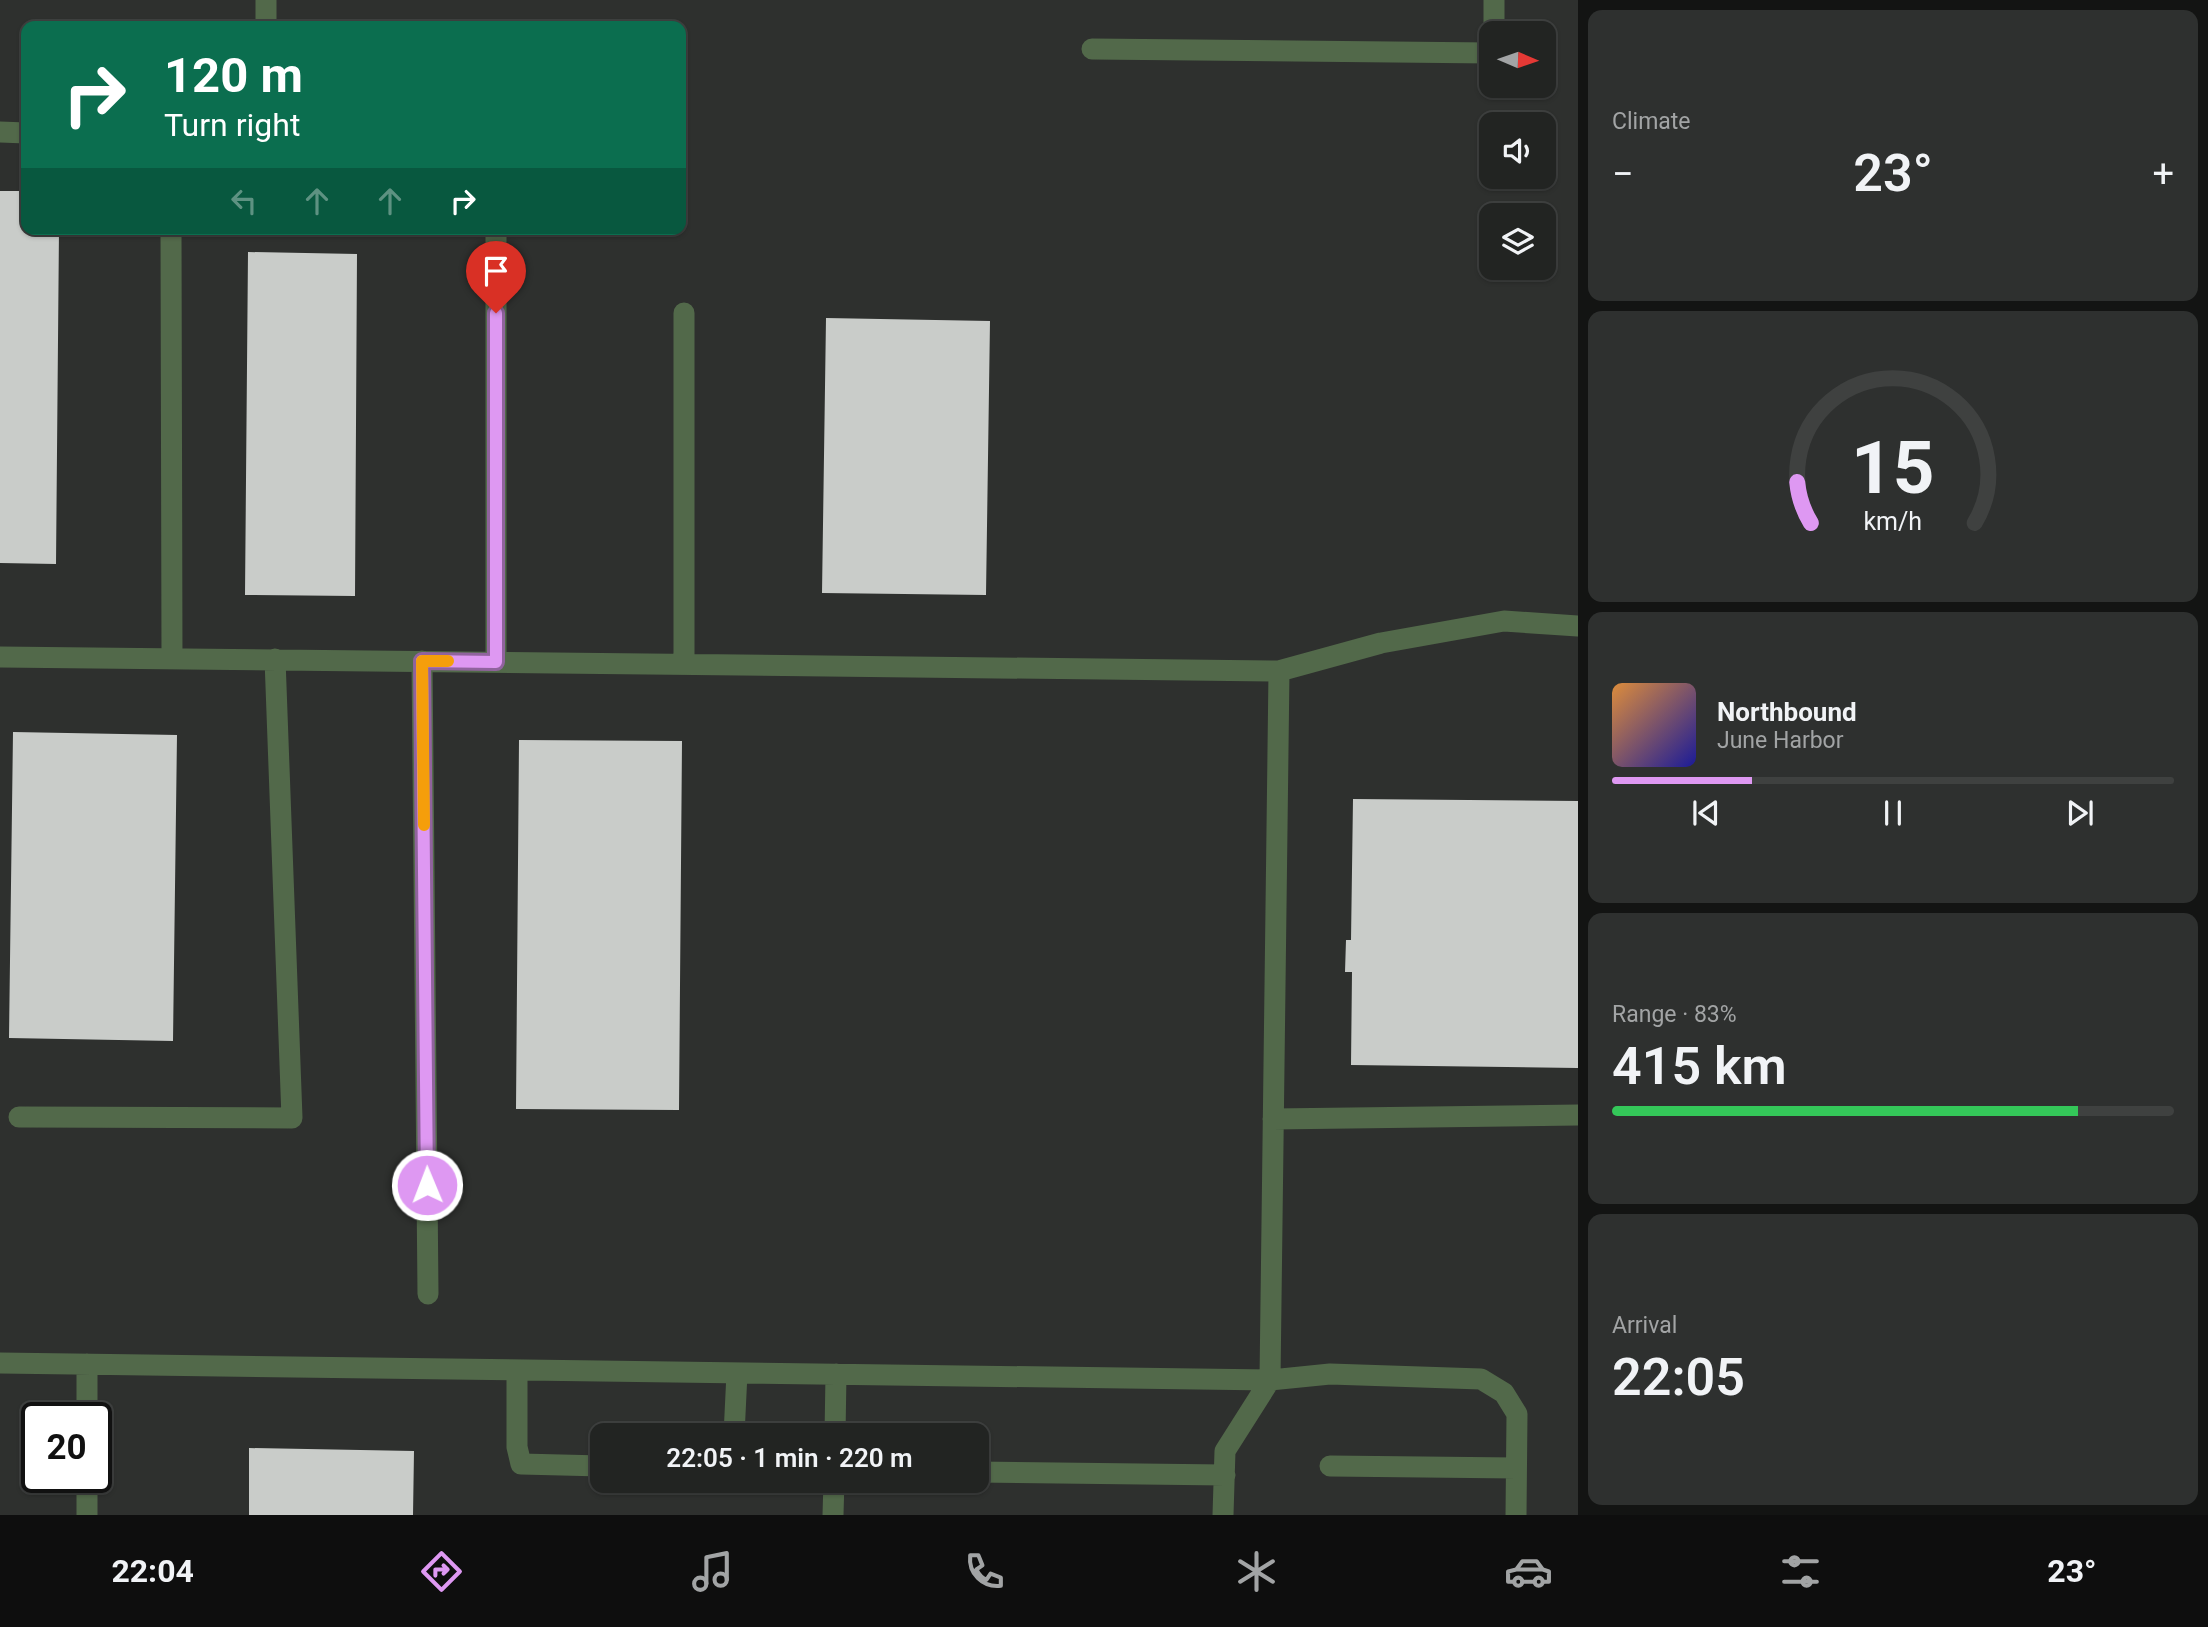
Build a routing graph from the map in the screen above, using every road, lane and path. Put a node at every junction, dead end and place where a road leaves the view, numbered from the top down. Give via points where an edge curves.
1 (1494, 0) edge
2 (1494, 21) edge
3 (1092, 49) dead end
4 (1479, 52) edge
5 (0, 132) edge
6 (21, 133) edge
7 (171, 235) edge
8 (496, 235) edge
9 (684, 313) dead end
10 (1578, 626) edge
11 (0, 657) edge
12 (172, 659) junction
13 (275, 659) junction
14 (422, 661) junction
15 (496, 662) junction
16 (684, 664) junction
17 (1279, 671) junction
18 (1578, 1115) edge
19 (19, 1117) dead end
20 (1273, 1119) junction
21 (428, 1294) dead end
22 (0, 1363) edge
23 (87, 1364) junction
24 (517, 1370) junction
25 (737, 1373) junction
26 (836, 1374) junction
27 (1270, 1380) junction
28 (87, 1402) edge
29 (735, 1423) edge
30 (835, 1423) edge
31 (590, 1466) edge
32 (1330, 1466) dead end
33 (1516, 1468) junction
34 (989, 1472) edge
35 (1225, 1475) junction
36 (87, 1493) edge
37 (834, 1493) edge
38 (87, 1515) edge
39 (834, 1515) edge
40 (1223, 1515) edge
41 (1516, 1515) edge

1 - 2 lane
3 - 4 lane
5 - 6 lane
7 - 12 lane
8 - 15 lane
9 - 16 lane
10 - 17 lane via 1504,621 1381,643
11 - 12 lane
12 - 13 lane
13 - 14 lane
13 - 19 lane via 292,1118
14 - 15 lane
14 - 21 lane
15 - 16 lane
16 - 17 lane
17 - 20 lane
18 - 20 lane
20 - 27 lane
22 - 23 lane
23 - 24 lane
23 - 28 lane
24 - 25 lane
24 - 31 lane via 520,1464
25 - 26 lane
25 - 29 lane
26 - 27 lane
26 - 30 lane
27 - 33 lane via 1330,1374 1481,1378 1504,1393 1517,1413
27 - 35 lane via 1225,1451
32 - 33 lane
33 - 41 lane
34 - 35 lane
35 - 40 lane
36 - 38 lane
37 - 39 lane

